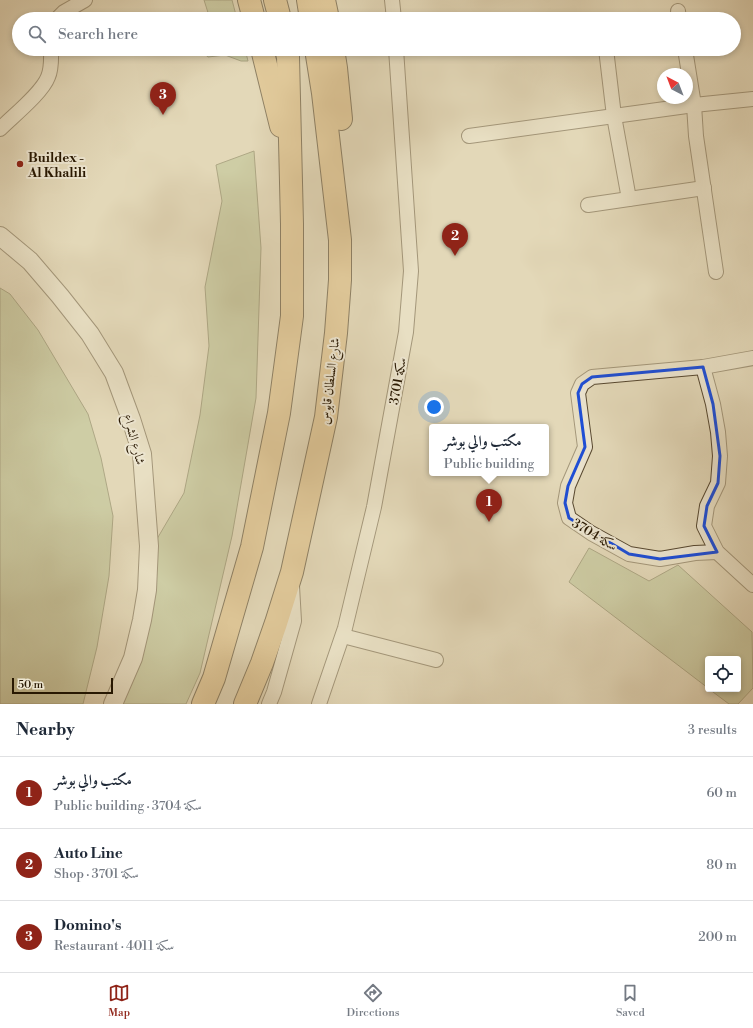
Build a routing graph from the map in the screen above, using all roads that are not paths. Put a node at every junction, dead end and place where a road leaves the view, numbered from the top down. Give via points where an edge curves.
1 (85, 0) edge
2 (249, 0) edge
3 (275, 0) edge
4 (308, 0) edge
5 (324, 0) edge
6 (392, 0) edge
7 (64, 12) edge
8 (252, 12) edge
9 (278, 12) edge
10 (310, 12) edge
11 (327, 12) edge
12 (393, 12) edge
13 (51, 56) edge
14 (264, 56) edge
15 (288, 56) edge
16 (317, 56) edge
17 (334, 56) edge
18 (396, 56) edge
19 (607, 56) edge
20 (686, 56) edge
21 (753, 99) edge
22 (694, 104) junction
23 (614, 116) junction
24 (0, 129) edge
25 (469, 136) dead end
26 (704, 188) junction
27 (630, 199) junction
28 (588, 205) dead end
29 (292, 224) junction
30 (0, 236) edge
31 (340, 240) junction
32 (716, 272) dead end
33 (753, 358) edge
34 (703, 367) junction
35 (717, 552) junction
36 (292, 572) junction
37 (753, 586) edge
38 (342, 636) junction
39 (436, 660) dead end
40 (113, 704) edge
41 (202, 704) edge
42 (246, 704) edge
43 (269, 704) edge
44 (319, 704) edge

1 - 7 street
2 - 8 highway
3 - 9 highway
4 - 10 highway
5 - 11 highway
6 - 12 street
13 - 24 street via 48,77 39,90
14 - 29 highway via 281,126
15 - 29 highway
16 - 31 highway, شارع السلطان قابوس
17 - 31 highway via 342,134
18 - 38 street, سكة 3701 via 411,271 406,332 374,507
19 - 23 street
20 - 22 street
21 - 22 street
22 - 23 street
22 - 26 street
23 - 25 street
23 - 27 street
26 - 27 street
26 - 32 street
27 - 28 street
29 - 41 highway via 292,316 279,414 252,547 214,678
30 - 40 street, شارع الشراع via 30,261 90,334 114,373 142,454 149,546 147,590 133,658
31 - 36 highway, شارع السلطان قابوس via 336,333 326,417
33 - 34 street, سكة 3704
34 - 35 street via 713,404 720,456 718,483 707,506 704,526
34 - 35 street, سكة 3704 via 592,377 582,384 578,393 585,447 568,486 565,503 569,518 629,554 660,559
35 - 37 street
36 - 42 highway, شارع السلطان قابوس
36 - 43 street via 294,621
38 - 39 street
38 - 44 street, سكة 3701

